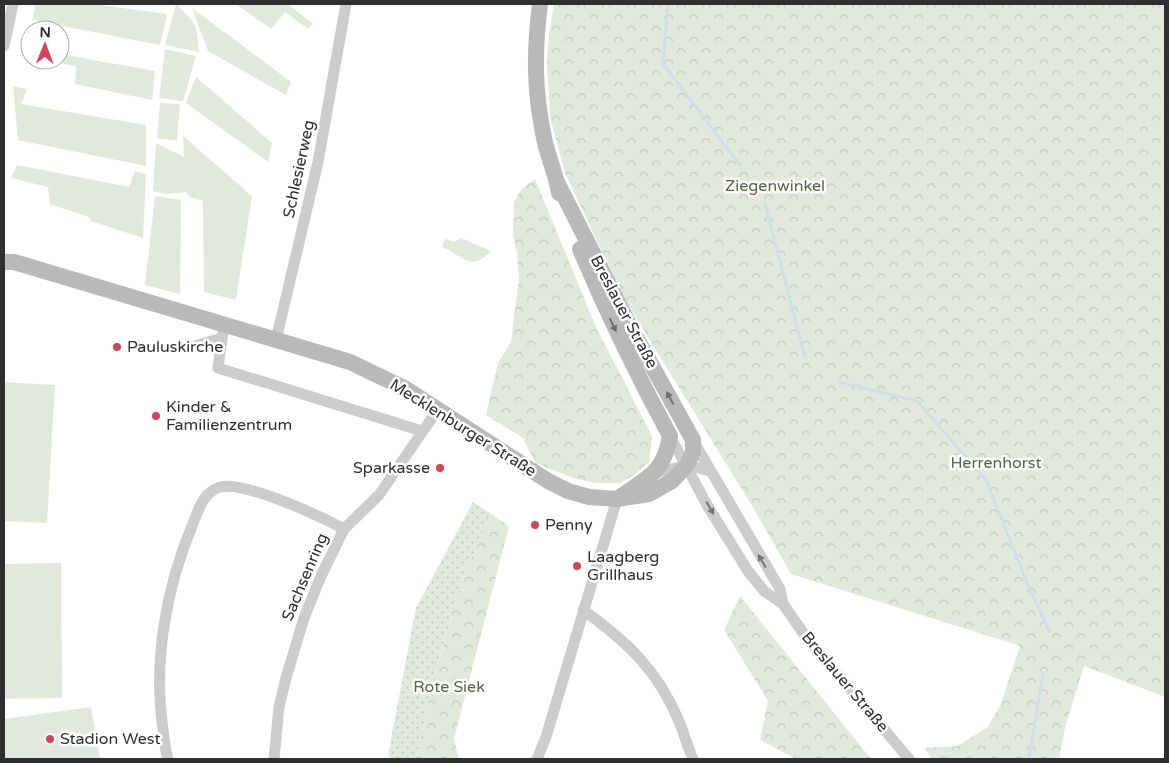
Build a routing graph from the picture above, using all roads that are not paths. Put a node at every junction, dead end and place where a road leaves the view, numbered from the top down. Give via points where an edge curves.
1 (13, 4) edge
2 (346, 4) edge
3 (540, 4) edge
4 (4, 46) edge
5 (557, 182) junction
6 (4, 262) edge
7 (223, 331) junction
8 (276, 340) junction
9 (195, 346) dead end
10 (438, 409) junction
11 (422, 431) junction
12 (670, 436) junction
13 (693, 440) junction
14 (687, 465) junction
15 (710, 471) junction
16 (655, 473) junction
17 (617, 499) junction
18 (344, 529) junction
19 (783, 604) junction
20 (583, 610) junction
21 (168, 759) edge
22 (274, 759) edge
23 (538, 759) edge
24 (693, 759) edge
25 (909, 759) edge

1 - 4 street
2 - 8 street, Schlesierweg via 318,162
3 - 5 street, Breslauer Straße via 535,66 537,98 544,140
5 -> 12 street, Breslauer Straße via 561,204 602,302
13 -> 5 street, Breslauer Straße via 630,326
6 - 7 street, Mecklenburger Straße via 14,262
7 - 8 street, Mecklenburger Straße
7 - 9 street
7 - 11 street, Mecklenburger Straße via 218,368
8 - 10 street, Mecklenburger Straße via 376,373
10 - 11 street, Sachsenring
10 - 17 street, Mecklenburger Straße via 548,481 589,497
11 - 18 street, Sachsenring via 379,495
12 - 14 street, Breslauer Straße
12 - 16 street via 662,464
13 - 14 street via 693,452
13 - 15 street, Breslauer Straße
14 - 15 street
14 - 16 street
14 - 17 street, Mecklenburger Straße via 672,481 649,494
14 -> 19 street, Breslauer Straße via 707,505 748,571 764,591
19 -> 15 street, Breslauer Straße via 780,589
16 - 17 street
17 - 20 street
18 - 21 street via 322,517 238,487 212,490 204,498 174,576 165,624 160,670 161,714
18 - 22 street, Sachsenring via 320,576 301,627 279,707
19 - 25 street, Breslauer Straße via 804,634
20 - 23 street
20 - 24 street via 646,663 678,718

